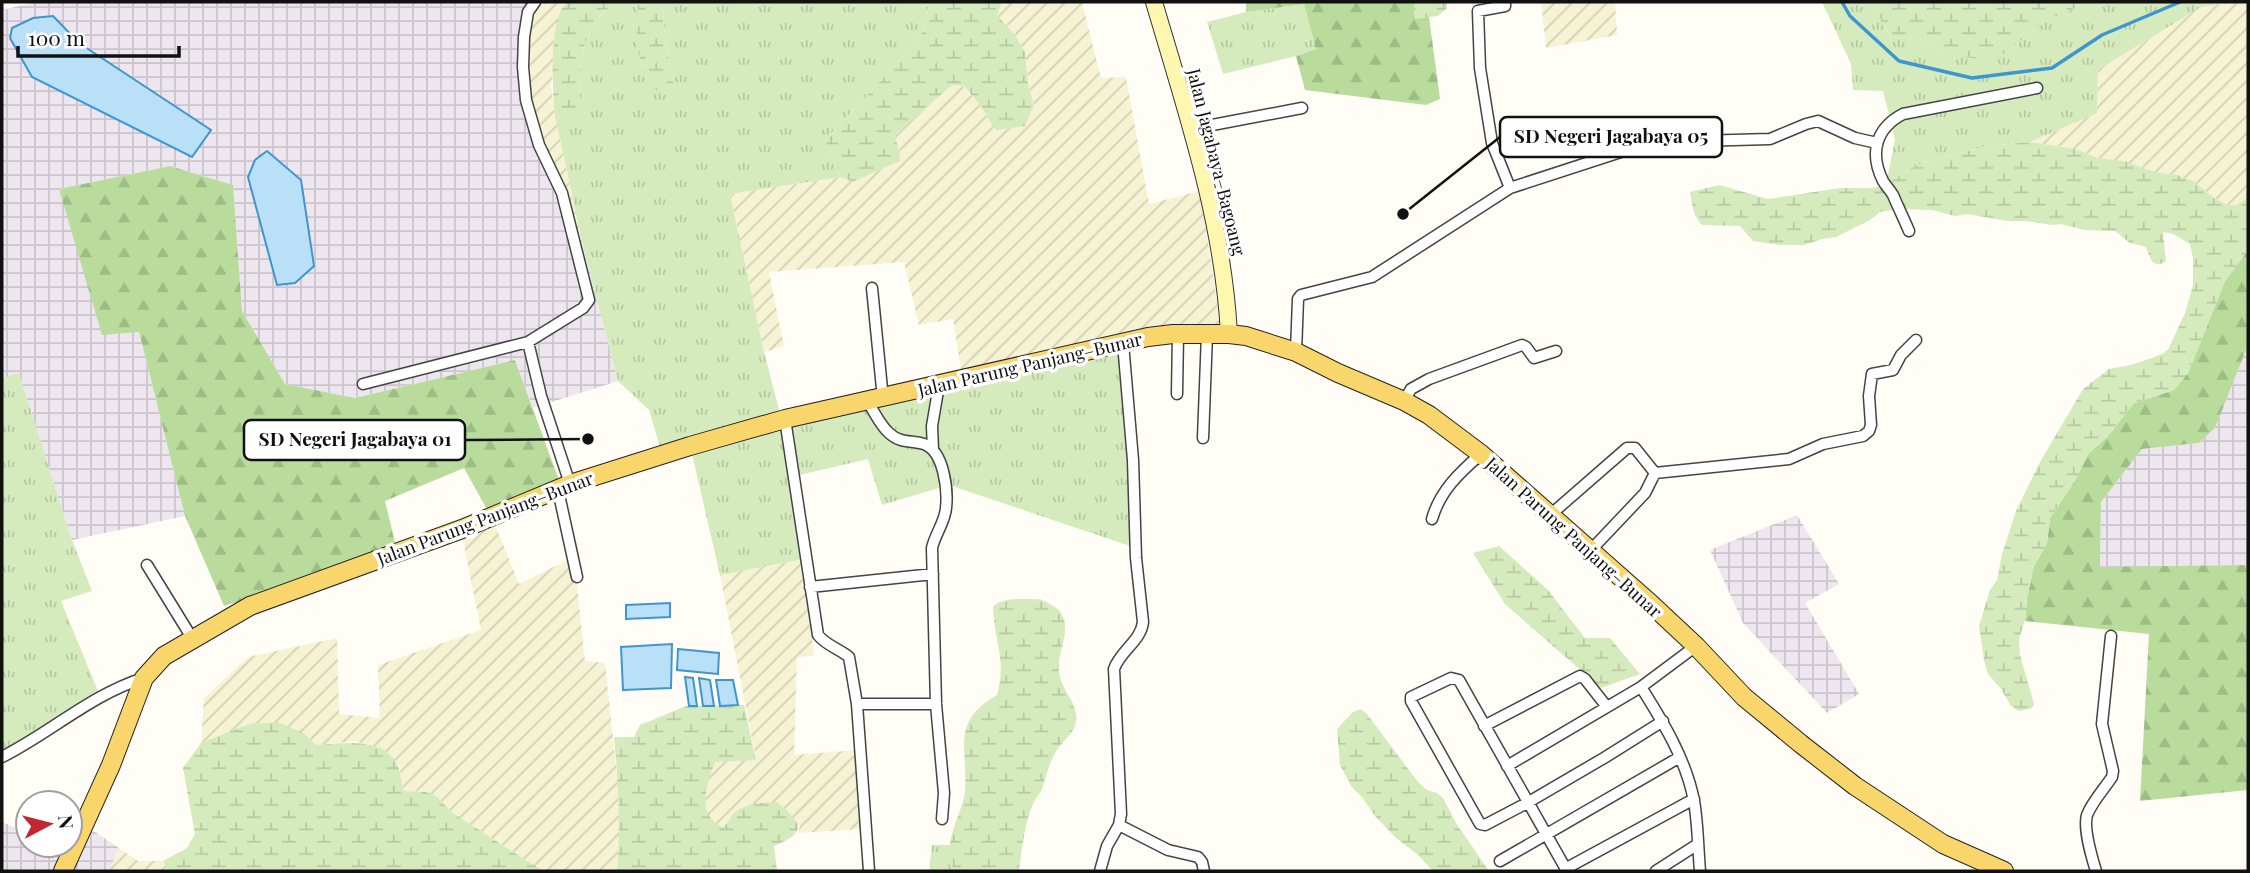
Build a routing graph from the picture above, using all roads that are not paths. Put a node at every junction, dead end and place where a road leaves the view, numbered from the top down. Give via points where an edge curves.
1 (535, 2) edge
2 (1154, 2) edge
3 (1505, 2) edge
4 (2037, 88) dead end
5 (1302, 108) dead end
6 (1191, 129) junction
7 (1877, 143) junction
8 (1510, 188) junction
9 (1909, 231) dead end
10 (872, 288) dead end
11 (1178, 334) junction
12 (1207, 334) junction
13 (1229, 334) junction
14 (1916, 340) dead end
15 (528, 342) junction
16 (1123, 343) junction
17 (1556, 351) dead end
18 (1296, 352) junction
19 (363, 384) dead end
20 (939, 385) junction
21 (1177, 394) dead end
22 (875, 400) junction
23 (1404, 401) junction
24 (785, 419) junction
25 (1203, 438) dead end
26 (933, 450) junction
27 (1480, 454) junction
28 (1656, 473) junction
29 (564, 487) junction
30 (1549, 516) junction
31 (1432, 519) dead end
32 (1590, 551) junction
33 (147, 565) dead end
34 (933, 575) junction
35 (577, 577) dead end
36 (810, 587) junction
37 (2111, 636) dead end
38 (192, 638) junction
39 (1696, 646) junction
40 (144, 678) junction
41 (1641, 687) junction
42 (857, 704) junction
43 (936, 704) junction
44 (1607, 707) junction
45 (1662, 721) junction
46 (1484, 726) junction
47 (2, 757) edge
48 (1680, 757) junction
49 (1507, 766) junction
50 (1694, 799) junction
51 (1527, 803) junction
52 (942, 819) dead end
53 (1119, 825) junction
54 (1546, 835) junction
55 (1698, 844) junction
56 (1500, 861) dead end
57 (1566, 870) edge
58 (63, 871) edge
59 (869, 871) edge
60 (1100, 871) edge
61 (1204, 871) edge
62 (1656, 871) edge
63 (1700, 871) edge
64 (2004, 871) edge
65 (2096, 871) edge

1 - 15 street via 528,12 524,37 526,100 562,193 589,300
2 - 6 street, Jalan Jagabaya–Bagoang
3 - 8 street via 1499,8 1478,11 1480,68 1492,143
4 - 7 street via 1903,114 1890,121
5 - 6 street
6 - 13 street, Jalan Jagabaya–Bagoang via 1222,259
7 - 8 street via 1818,121 1770,139 1659,142 1636,147
7 - 9 street via 1882,179
8 - 18 street via 1372,277 1301,295
10 - 22 street
11 - 12 main road, Jalan Parung Panjang–Bunar
11 - 16 main road, Jalan Parung Panjang–Bunar
11 - 21 street
12 - 13 main road, Jalan Parung Panjang–Bunar
12 - 25 street
13 - 18 main road, Jalan Parung Panjang–Bunar
14 - 28 street via 1893,370 1872,374 1871,425 1864,436 1823,443 1789,458
15 - 19 street
15 - 29 street
16 - 20 main road, Jalan Parung Panjang–Bunar
16 - 53 street via 1143,622 1142,632 1116,660 1114,669
17 - 23 street via 1534,358 1522,345 1429,379 1411,388
18 - 23 main road, Jalan Parung Panjang–Bunar
20 - 22 main road, Jalan Parung Panjang–Bunar
20 - 26 street
22 - 24 main road, Jalan Parung Panjang–Bunar
22 - 26 street via 888,432
23 - 27 main road, Jalan Parung Panjang–Bunar
24 - 29 main road, Jalan Parung Panjang–Bunar
24 - 36 street
26 - 34 street via 943,470 947,504 934,536
27 - 30 main road, Jalan Parung Panjang–Bunar
27 - 31 street via 1446,489
28 - 30 street via 1635,447 1627,448
28 - 32 street via 1645,493
29 - 35 street
29 - 38 main road, Jalan Parung Panjang–Bunar via 462,529 270,597
30 - 32 main road, Jalan Parung Panjang–Bunar
32 - 39 main road, Jalan Parung Panjang–Bunar
33 - 38 street
34 - 36 street
34 - 43 street
36 - 42 street via 818,635 849,657
37 - 65 street via 2102,724 2113,771 2086,820
38 - 40 main road, Jalan Parung Panjang–Bunar via 164,656
39 - 41 street
39 - 64 main road, Jalan Parung Panjang–Bunar via 1744,697 1855,786 1943,844
40 - 47 street via 110,692
40 - 58 main road, Jalan Parung Panjang–Bunar
41 - 44 street
41 - 45 street
42 - 43 street
42 - 59 street
43 - 52 street
44 - 46 street via 1580,676
44 - 49 street
45 - 48 street
45 - 51 street
46 - 49 street
46 - 51 street via 1455,678 1411,697 1480,824 1490,824
48 - 50 street
48 - 54 street
49 - 51 street
50 - 55 street
50 - 57 street
51 - 54 street
53 - 60 street
53 - 61 street via 1168,850 1198,857
54 - 56 street
54 - 57 street
55 - 62 street
55 - 63 street

